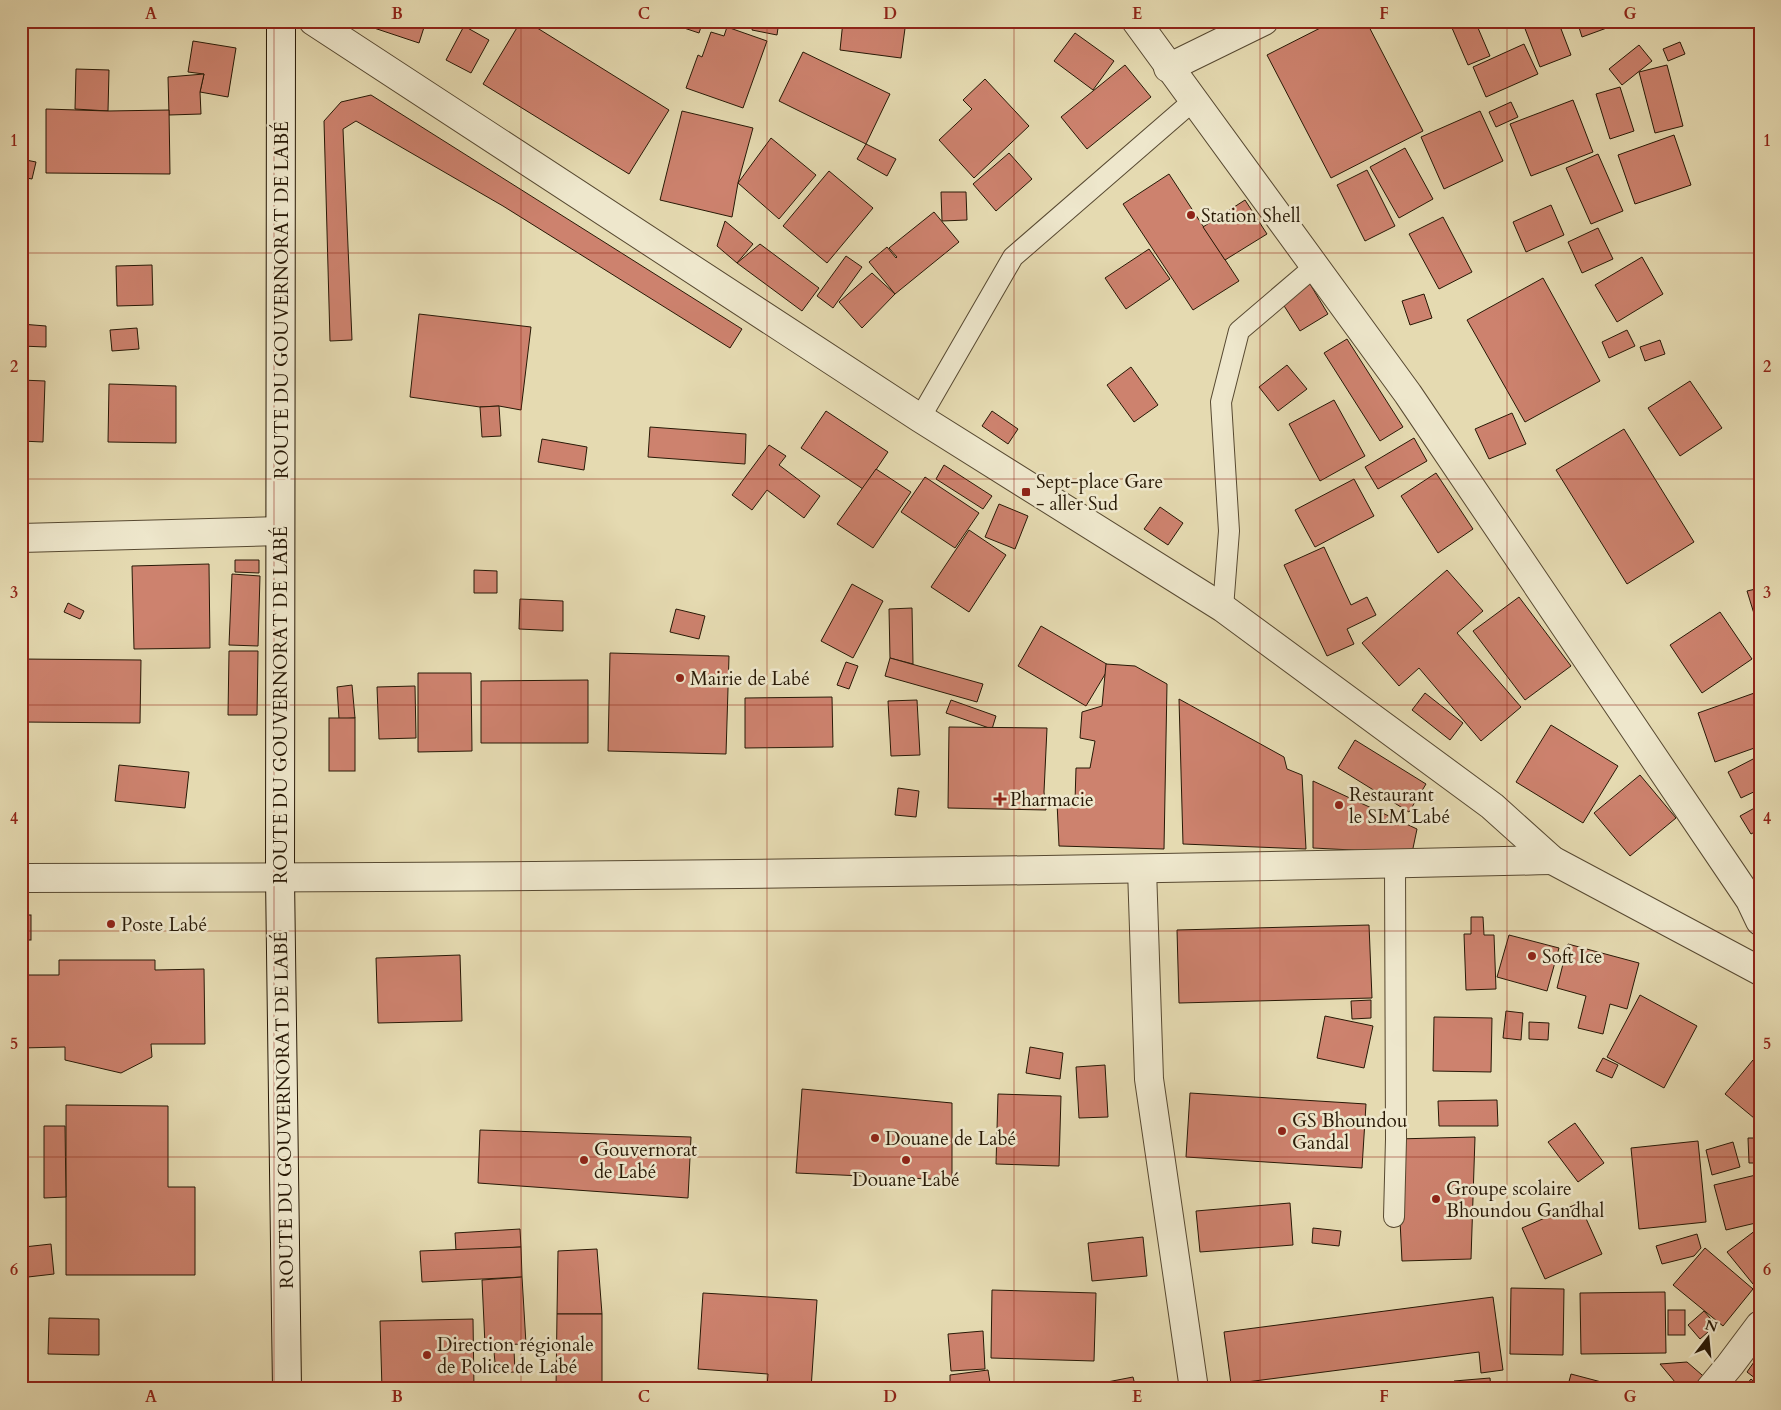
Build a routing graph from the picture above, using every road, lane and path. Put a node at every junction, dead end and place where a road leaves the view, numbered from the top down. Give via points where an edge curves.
1 (281, 21) edge
2 (313, 21) edge
3 (1136, 21) edge
4 (1264, 21) edge
5 (1168, 68) junction
6 (1193, 100) junction
7 (1314, 266) junction
8 (920, 418) junction
9 (280, 531) junction
10 (21, 538) edge
11 (1223, 608) junction
12 (1552, 860) junction
13 (1395, 864) junction
14 (1142, 870) junction
15 (21, 878) edge
16 (280, 878) junction
17 (1760, 921) edge
18 (1760, 971) edge
19 (1394, 1217) dead end
20 (1760, 1324) edge
21 (287, 1389) edge
22 (1194, 1389) edge
23 (1710, 1389) edge

1 - 9 street, ROUTE DU GOUVERNORAT DE LABÉ
2 - 8 street
3 - 5 street
4 - 5 street
5 - 6 street
6 - 7 street
6 - 8 lane via 1013,257
7 - 11 lane via 1239,331 1221,402 1230,531
7 - 17 street via 1408,394 1750,900
8 - 11 street
9 - 10 street
9 - 16 street, ROUTE DU GOUVERNORAT DE LABÉ
11 - 12 street via 1492,806
12 - 13 street
12 - 18 street
13 - 14 street
13 - 19 lane
14 - 16 street
14 - 22 street via 1150,1079
15 - 16 street
16 - 21 street, ROUTE DU GOUVERNORAT DE LABÉ
20 - 23 street

